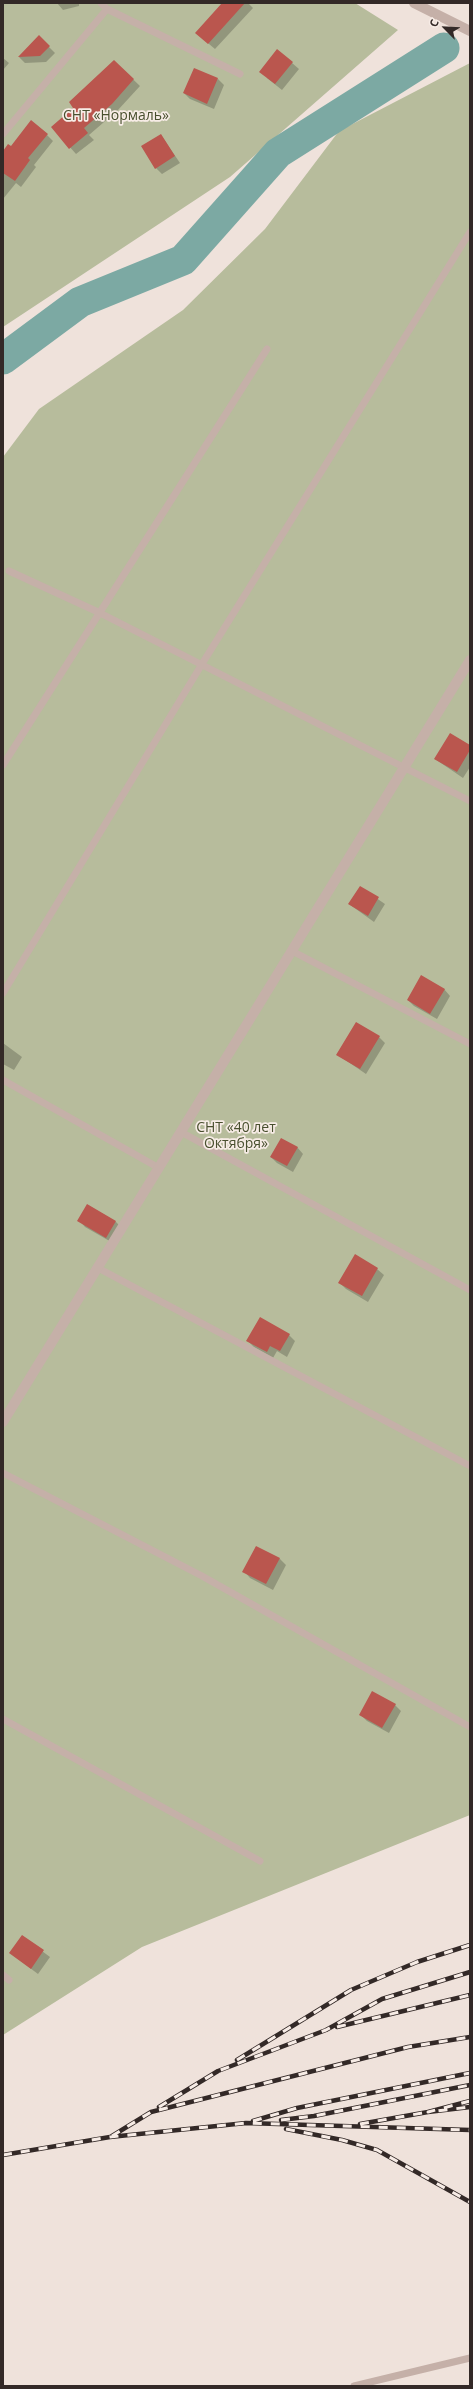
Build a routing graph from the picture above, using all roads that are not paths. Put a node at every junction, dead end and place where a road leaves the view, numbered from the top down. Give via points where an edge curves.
1 (102, 3) edge
2 (414, 3) edge
3 (107, 9) junction
4 (470, 31) edge
5 (240, 74) dead end
6 (3, 134) edge
7 (470, 232) edge
8 (267, 349) dead end
9 (9, 571) dead end
10 (98, 612) junction
11 (470, 660) edge
12 (202, 664) junction
13 (3, 765) edge
14 (405, 767) junction
15 (470, 801) edge
16 (292, 951) junction
17 (3, 993) edge
18 (470, 1044) edge
19 (3, 1080) edge
20 (181, 1132) junction
21 (159, 1168) junction
22 (98, 1268) junction
23 (470, 1290) edge
24 (3, 1422) edge
25 (470, 1466) edge
26 (3, 1473) edge
27 (3, 1719) edge
28 (470, 1727) edge
29 (260, 1861) dead end
30 (470, 2358) edge
31 (354, 2386) edge

1 - 3 lane
2 - 4 street
3 - 5 lane
3 - 6 lane
7 - 12 lane
8 - 10 lane
9 - 10 lane
10 - 12 lane
10 - 13 lane
11 - 14 street
12 - 14 lane
12 - 17 lane
14 - 15 lane
14 - 16 street
16 - 18 lane
16 - 20 street
19 - 21 lane
20 - 21 street
20 - 23 lane
21 - 22 street
22 - 24 street
22 - 25 lane
26 - 28 lane via 202,1576
27 - 29 lane
30 - 31 lane

